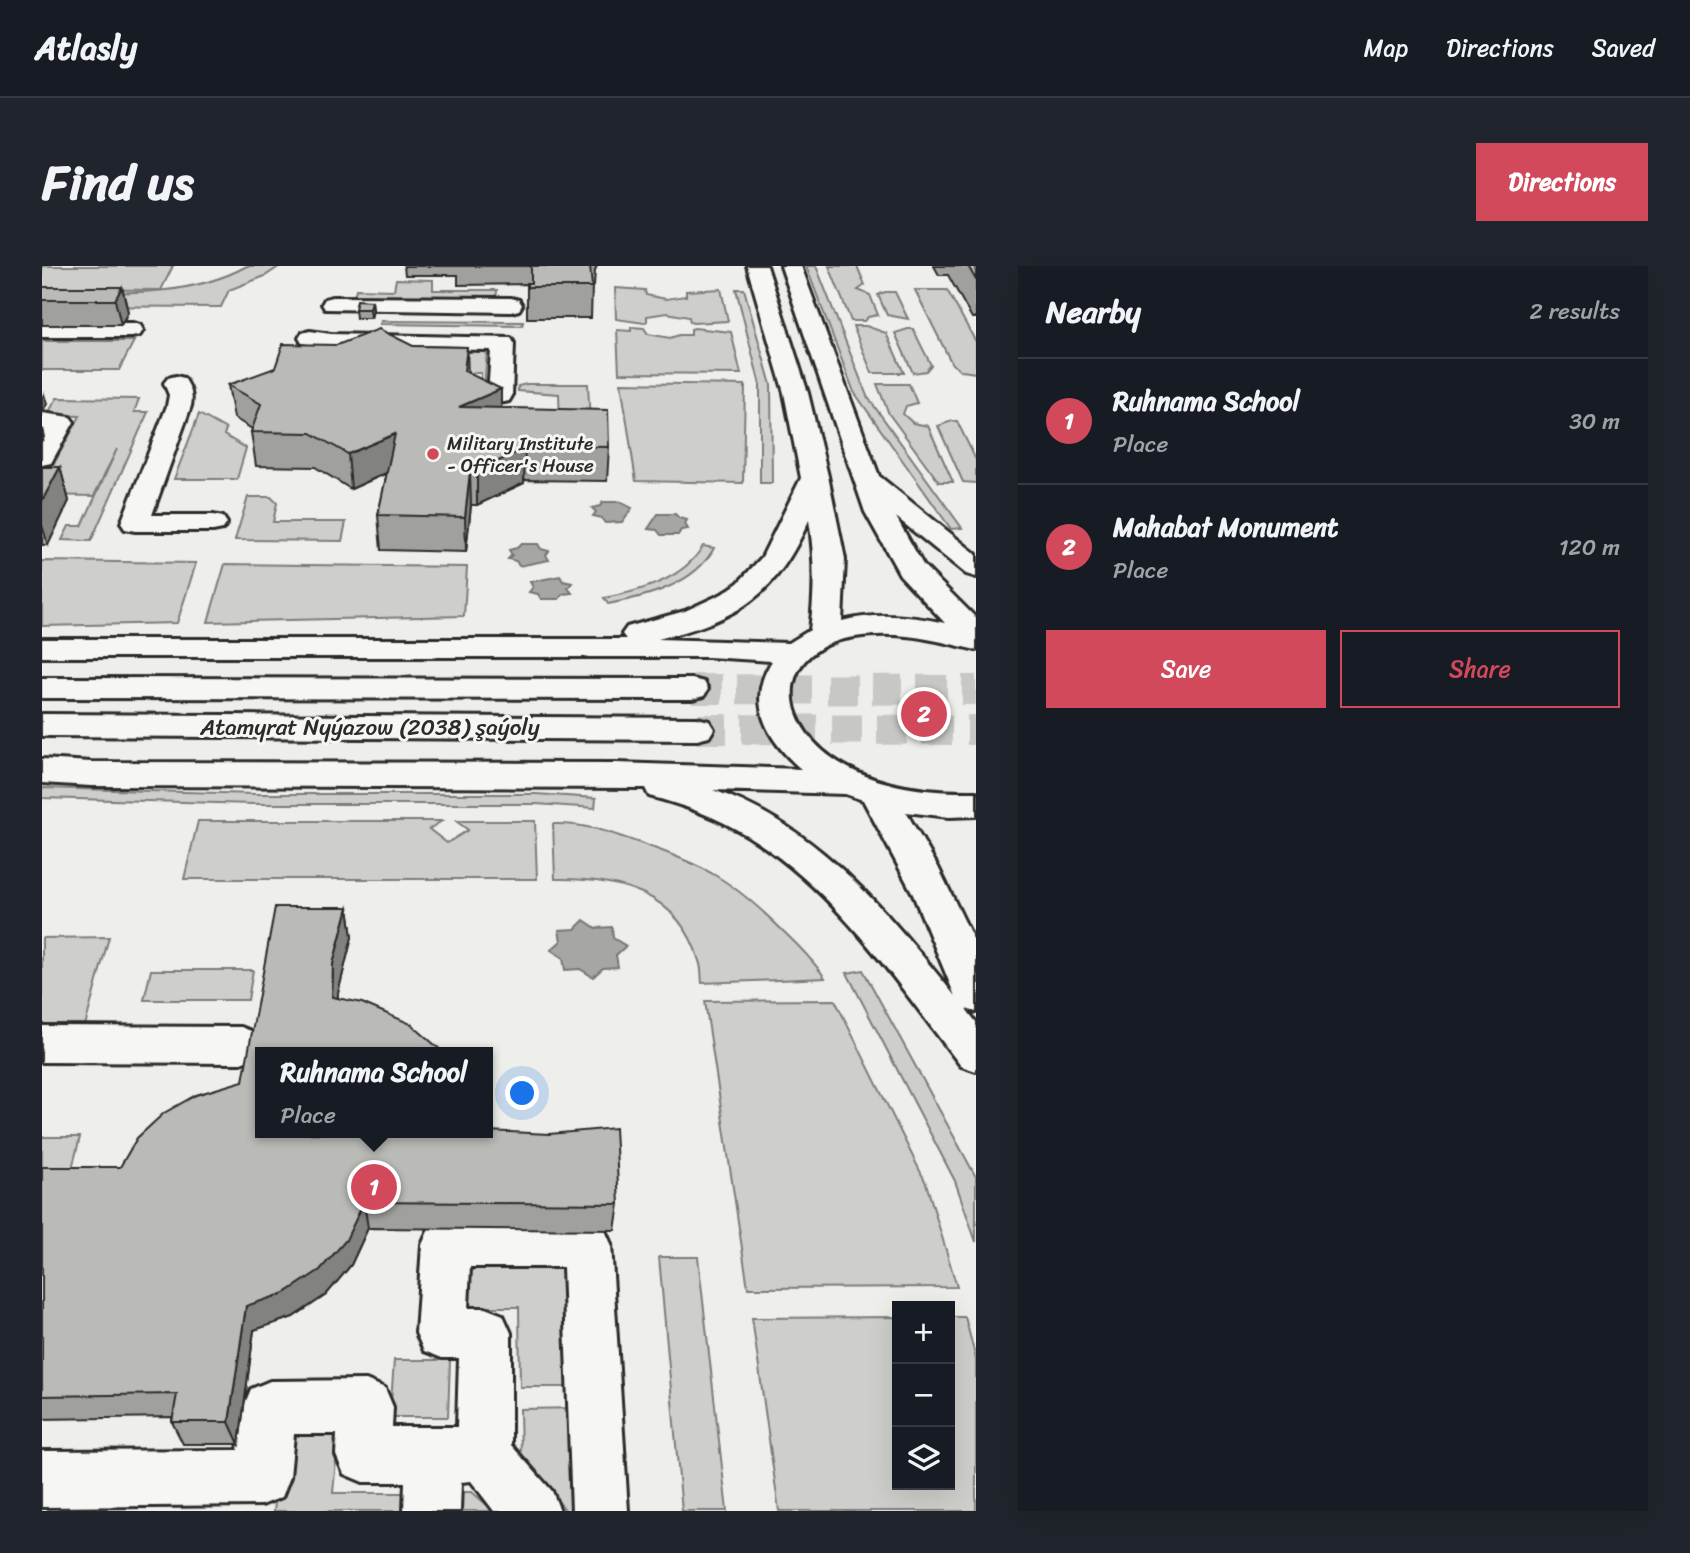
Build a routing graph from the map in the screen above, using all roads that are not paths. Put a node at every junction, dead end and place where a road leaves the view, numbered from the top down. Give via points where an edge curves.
1 (757, 266) edge
2 (791, 266) edge
3 (332, 304) dead end
4 (511, 305) dead end
5 (42, 330) edge
6 (132, 330) dead end
7 (310, 338) dead end
8 (176, 383) dead end
9 (500, 396) dead end
10 (42, 421) edge
11 (42, 457) edge
12 (816, 476) junction
13 (865, 476) junction
14 (213, 523) dead end
15 (976, 568) edge
16 (976, 635) edge
17 (825, 636) junction
18 (976, 641) edge
19 (42, 648) edge
20 (557, 648) junction
21 (796, 653) junction
22 (42, 688) edge
23 (692, 690) tunnel mouth
24 (42, 725) edge
25 (697, 729) tunnel mouth
26 (42, 771) edge
27 (616, 775) junction
28 (862, 788) junction
29 (976, 804) edge
30 (976, 996) edge
31 (42, 1044) edge
32 (241, 1045) dead end
33 (976, 1053) edge
34 (459, 1454) junction
35 (42, 1479) edge
36 (432, 1511) edge
37 (532, 1511) edge
38 (600, 1511) edge

1 - 12 main road
2 - 13 main road
3 - 4 main road
5 - 6 main road
7 - 9 main road via 503,343
8 - 14 main road via 180,406 135,523
10 - 11 main road via 61,422
12 - 17 main road via 830,559
12 - 20 main road via 775,558 753,586 719,609 674,626
13 - 15 main road
13 - 16 main road via 910,569
17 - 18 main road via 853,628 919,626
17 - 21 main road
19 - 20 main road
20 - 21 main road
21 - 28 main road via 781,671 775,693 779,716 792,740 816,763
22 - 23 main road, Atamyrat Nyýazow (2038) şaýoly
24 - 25 main road, Atamyrat Nyýazow (2038) şaýoly
26 - 27 main road
27 - 28 main road
27 - 33 main road via 723,807 803,857 876,930
28 - 29 main road via 917,803
28 - 30 main road via 915,856
31 - 32 main road
34 - 35 main road via 363,1455 366,1407 270,1408 262,1477
34 - 36 main road
34 - 37 main road via 504,1482
34 - 38 main road via 485,1333 442,1333 446,1245 587,1244

